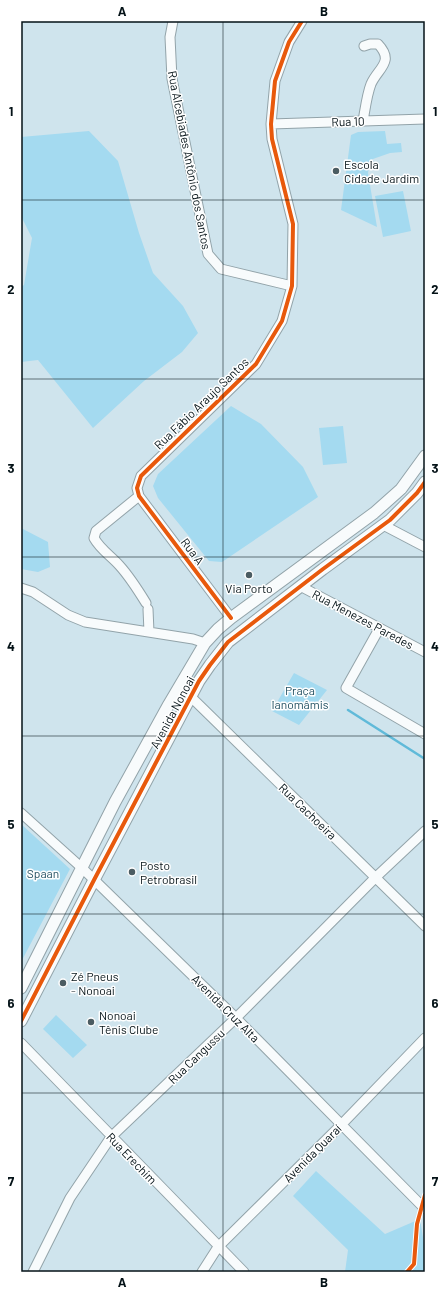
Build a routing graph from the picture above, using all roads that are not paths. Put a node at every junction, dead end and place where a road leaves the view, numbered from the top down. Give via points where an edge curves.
1 (173, 21) edge
2 (302, 21) edge
3 (364, 46) dead end
4 (425, 119) edge
5 (363, 121) junction
6 (271, 124) junction
7 (292, 286) junction
8 (425, 456) edge
9 (425, 482) edge
10 (139, 496) junction
11 (383, 525) junction
12 (425, 547) edge
13 (300, 586) junction
14 (21, 588) edge
15 (231, 618) junction
16 (379, 629) junction
17 (149, 632) junction
18 (205, 643) junction
19 (425, 652) edge
20 (192, 697) junction
21 (425, 734) edge
22 (21, 813) edge
23 (425, 831) edge
24 (82, 868) junction
25 (376, 877) junction
26 (94, 880) junction
27 (425, 926) edge
28 (21, 988) edge
29 (236, 1018) junction
30 (21, 1021) edge
31 (425, 1038) edge
32 (21, 1043) edge
33 (341, 1125) junction
34 (111, 1137) junction
35 (425, 1209) edge
36 (218, 1247) junction
37 (33, 1272) edge
38 (202, 1272) edge
39 (244, 1272) edge

1 - 7 street, Rua Alcebiades Antônio dos Santos via 170,37 172,79 208,254 221,268
2 - 6 street, Rua Fábio Araujo Santos via 288,42 275,81
3 - 5 street via 378,44 385,55 384,64 371,84
4 - 5 street, Rua 10
5 - 6 street, Rua 10
6 - 7 street, Rua Fábio Araujo Santos via 272,139 293,224
7 - 10 street, Rua Fábio Araujo Santos via 282,321 256,364 141,476 137,488
8 - 15 main road, Avenida Nonoai via 401,489 374,513
9 - 11 main road, Avenida Nonoai
10 - 15 street, Rua A
10 - 17 street via 96,530 94,538 129,576 147,606
11 - 12 street
11 - 13 main road, Avenida Nonoai
13 - 16 street, Rua Menezes Paredes
13 - 20 main road, Avenida Nonoai via 228,642 199,681
14 - 17 street via 33,592 68,615 85,622
15 - 18 main road, Avenida Nonoai
16 - 19 street, Rua Menezes Paredes
16 - 21 street via 346,688
17 - 18 street
18 - 24 main road, Avenida Nonoai via 123,788
20 - 25 street, Rua Cachoeira
20 - 26 main road, Avenida Nonoai
22 - 24 street, Avenida Cruz Alta
23 - 25 street, Rua Cangussu
24 - 26 street, Avenida Cruz Alta
24 - 28 main road, Avenida Nonoai
25 - 27 street, Rua Cachoeira
25 - 29 street, Rua Cangussu
26 - 29 street, Avenida Cruz Alta
26 - 30 main road, Avenida Nonoai
29 - 33 street, Avenida Cruz Alta
29 - 34 street, Rua Cangussu
31 - 33 street, Avenida Quaraí
32 - 34 street, Rua Erechim
33 - 35 street, Avenida Cruz Alta
33 - 36 street, Avenida Quaraí
34 - 36 street, Rua Erechim
34 - 37 street, Rua Cangussu via 70,1198
36 - 38 street, Avenida Quaraí
36 - 39 street, Rua Erechim

